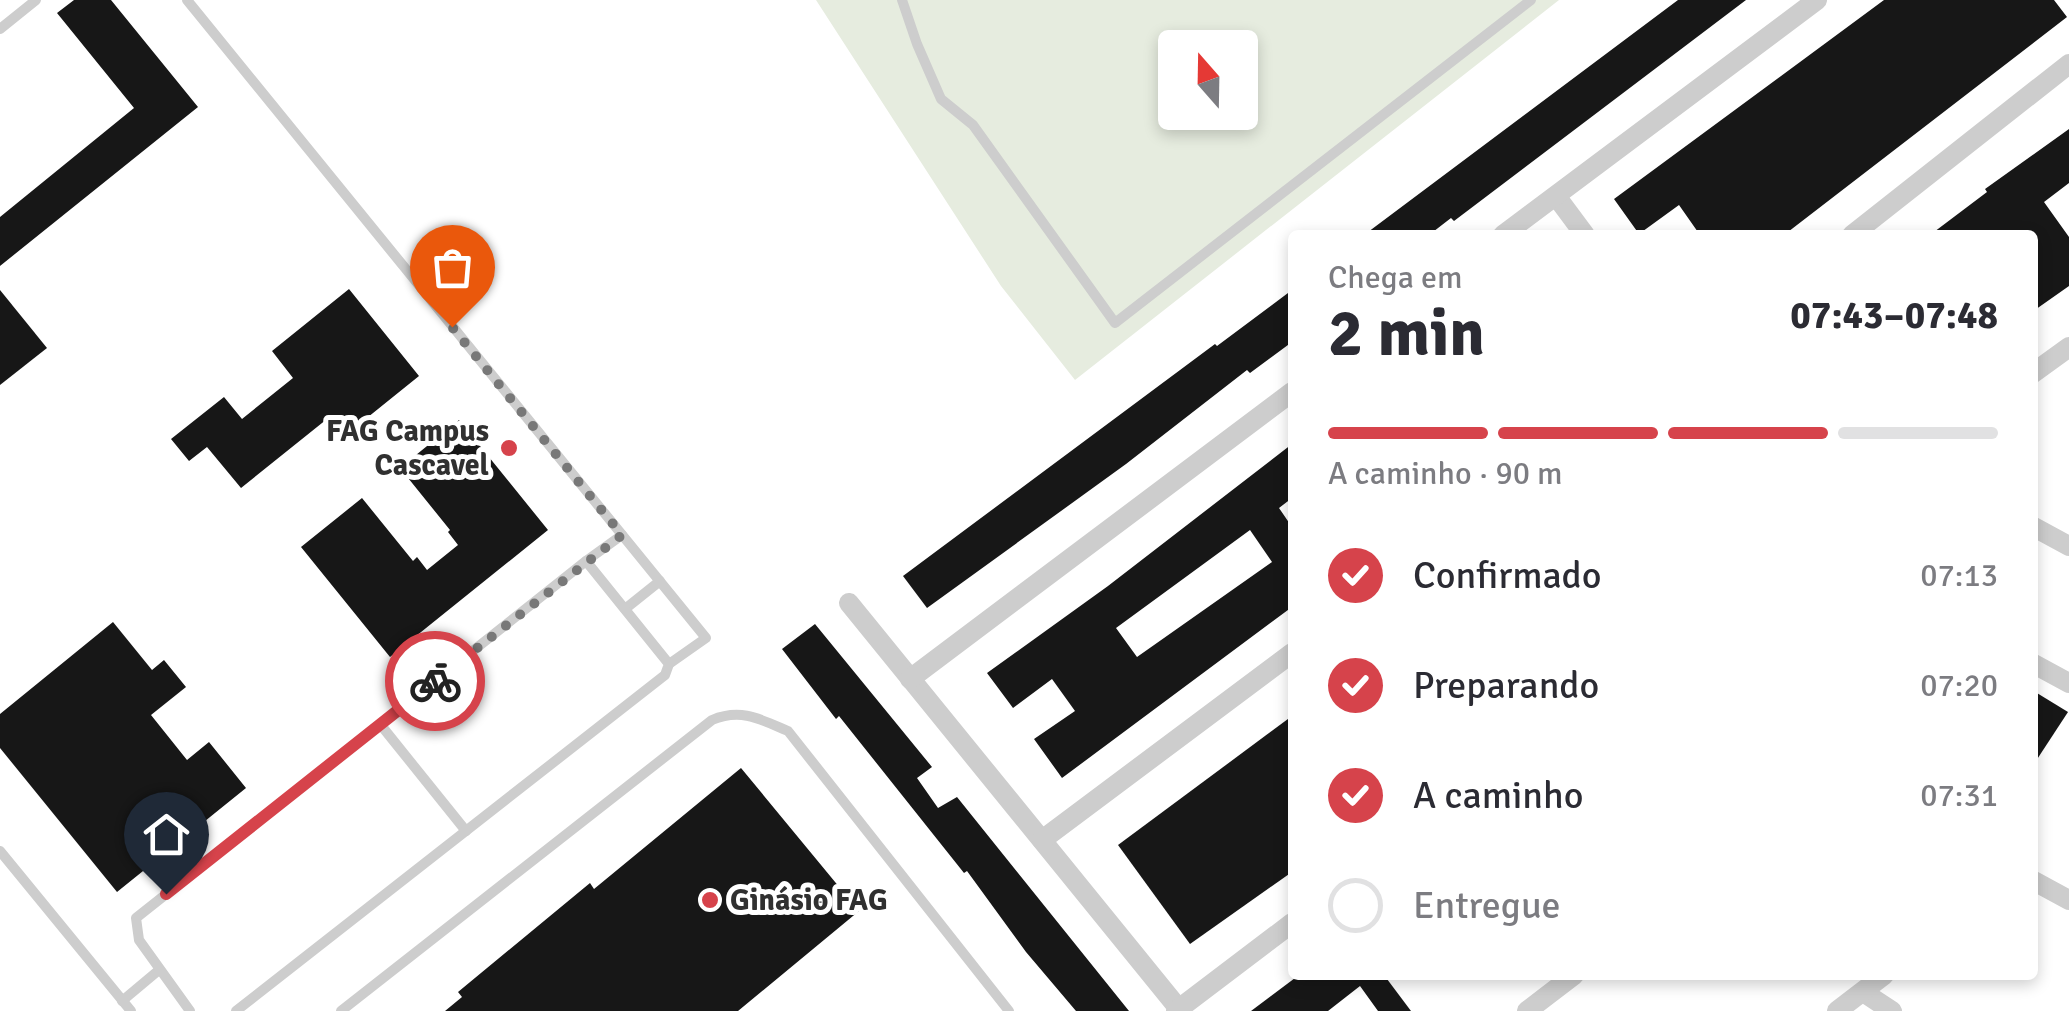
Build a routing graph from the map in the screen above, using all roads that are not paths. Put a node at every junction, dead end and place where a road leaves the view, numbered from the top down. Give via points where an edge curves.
1 (36, 0) edge
2 (186, 0) edge
3 (902, 0) edge
4 (1531, 0) edge
5 (1818, 0) edge
6 (0, 29) edge
7 (2069, 64) edge
8 (1556, 196) junction
9 (1510, 230) edge
10 (1581, 230) edge
11 (1858, 230) edge
12 (2069, 346) edge
13 (2038, 369) edge
14 (1288, 395) edge
15 (2038, 529) edge
16 (622, 535) junction
17 (2069, 546) edge
18 (586, 561) junction
19 (660, 581) junction
20 (849, 603) dead end
21 (625, 609) junction
22 (1288, 656) edge
23 (669, 664) junction
24 (2038, 667) edge
25 (910, 679) junction
26 (2069, 683) edge
27 (380, 724) junction
28 (466, 831) junction
29 (1042, 840) junction
30 (0, 851) edge
31 (2038, 883) edge
32 (2069, 900) edge
33 (1288, 926) edge
34 (160, 970) junction
35 (1568, 980) edge
36 (1878, 980) edge
37 (1862, 992) junction
38 (122, 1001) junction
39 (1177, 1010) edge
40 (131, 1011) edge
41 (190, 1011) edge
42 (236, 1011) edge
43 (341, 1011) edge
44 (1009, 1011) edge
45 (1528, 1011) edge
46 (1837, 1011) edge
47 (1892, 1011) edge

1 - 6 lane
2 - 16 lane
3 - 4 lane via 941,98 973,125 1115,324
5 - 8 street
7 - 11 street
8 - 9 street
8 - 10 street
12 - 13 street
14 - 25 street
15 - 17 street
16 - 18 lane
16 - 19 lane
18 - 21 lane
18 - 27 lane
19 - 21 lane
19 - 23 lane via 706,638
20 - 25 street
21 - 23 lane
22 - 29 street
23 - 28 lane via 665,675
24 - 26 street
25 - 29 street
27 - 28 lane
27 - 34 lane via 136,918 139,940
28 - 42 lane
29 - 39 street
30 - 38 lane
31 - 32 street
33 - 39 street
34 - 38 lane
34 - 41 lane
35 - 45 street
36 - 37 street
37 - 46 street
37 - 47 street
38 - 40 lane
43 - 44 lane via 712,720 744,713 788,731

